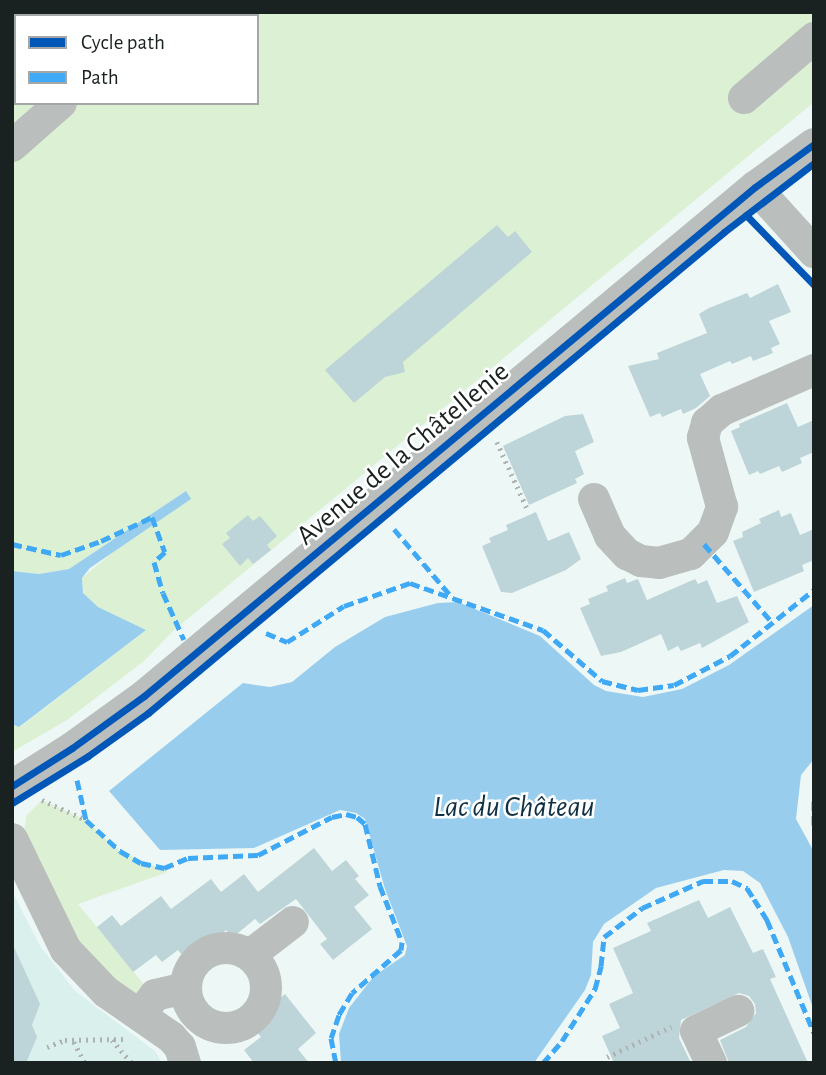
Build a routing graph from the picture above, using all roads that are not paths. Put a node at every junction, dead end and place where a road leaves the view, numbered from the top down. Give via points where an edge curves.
1 (814, 38) edge
2 (744, 98) dead end
3 (58, 105) edge
4 (16, 134) edge
5 (814, 145) edge
6 (755, 187) junction
7 (814, 253) edge
8 (814, 370) edge
9 (594, 499) dead end
10 (12, 786) edge
11 (12, 839) edge
12 (293, 922) dead end
13 (250, 956) junction
14 (186, 988) junction
15 (738, 1011) dead end
16 (146, 1019) junction
17 (185, 1063) edge
18 (711, 1063) edge

1 - 2 street
3 - 4 street
5 - 6 street, Avenue de la Châtellenie
6 - 7 street
6 - 10 street, Avenue de la Châtellenie via 150,690
8 - 9 street via 722,410 707,423 703,438 722,507 713,532 691,554 659,563 627,554 610,536
11 - 16 street via 66,950 94,982
12 - 13 street
13 - 14 street via 226,948 202,955 193,964
13 - 14 street via 264,976 266,988 264,1000 249,1021 226,1028 202,1020 188,1000
14 - 16 street via 155,995
15 - 18 street via 696,1031
16 - 17 street via 180,1047

